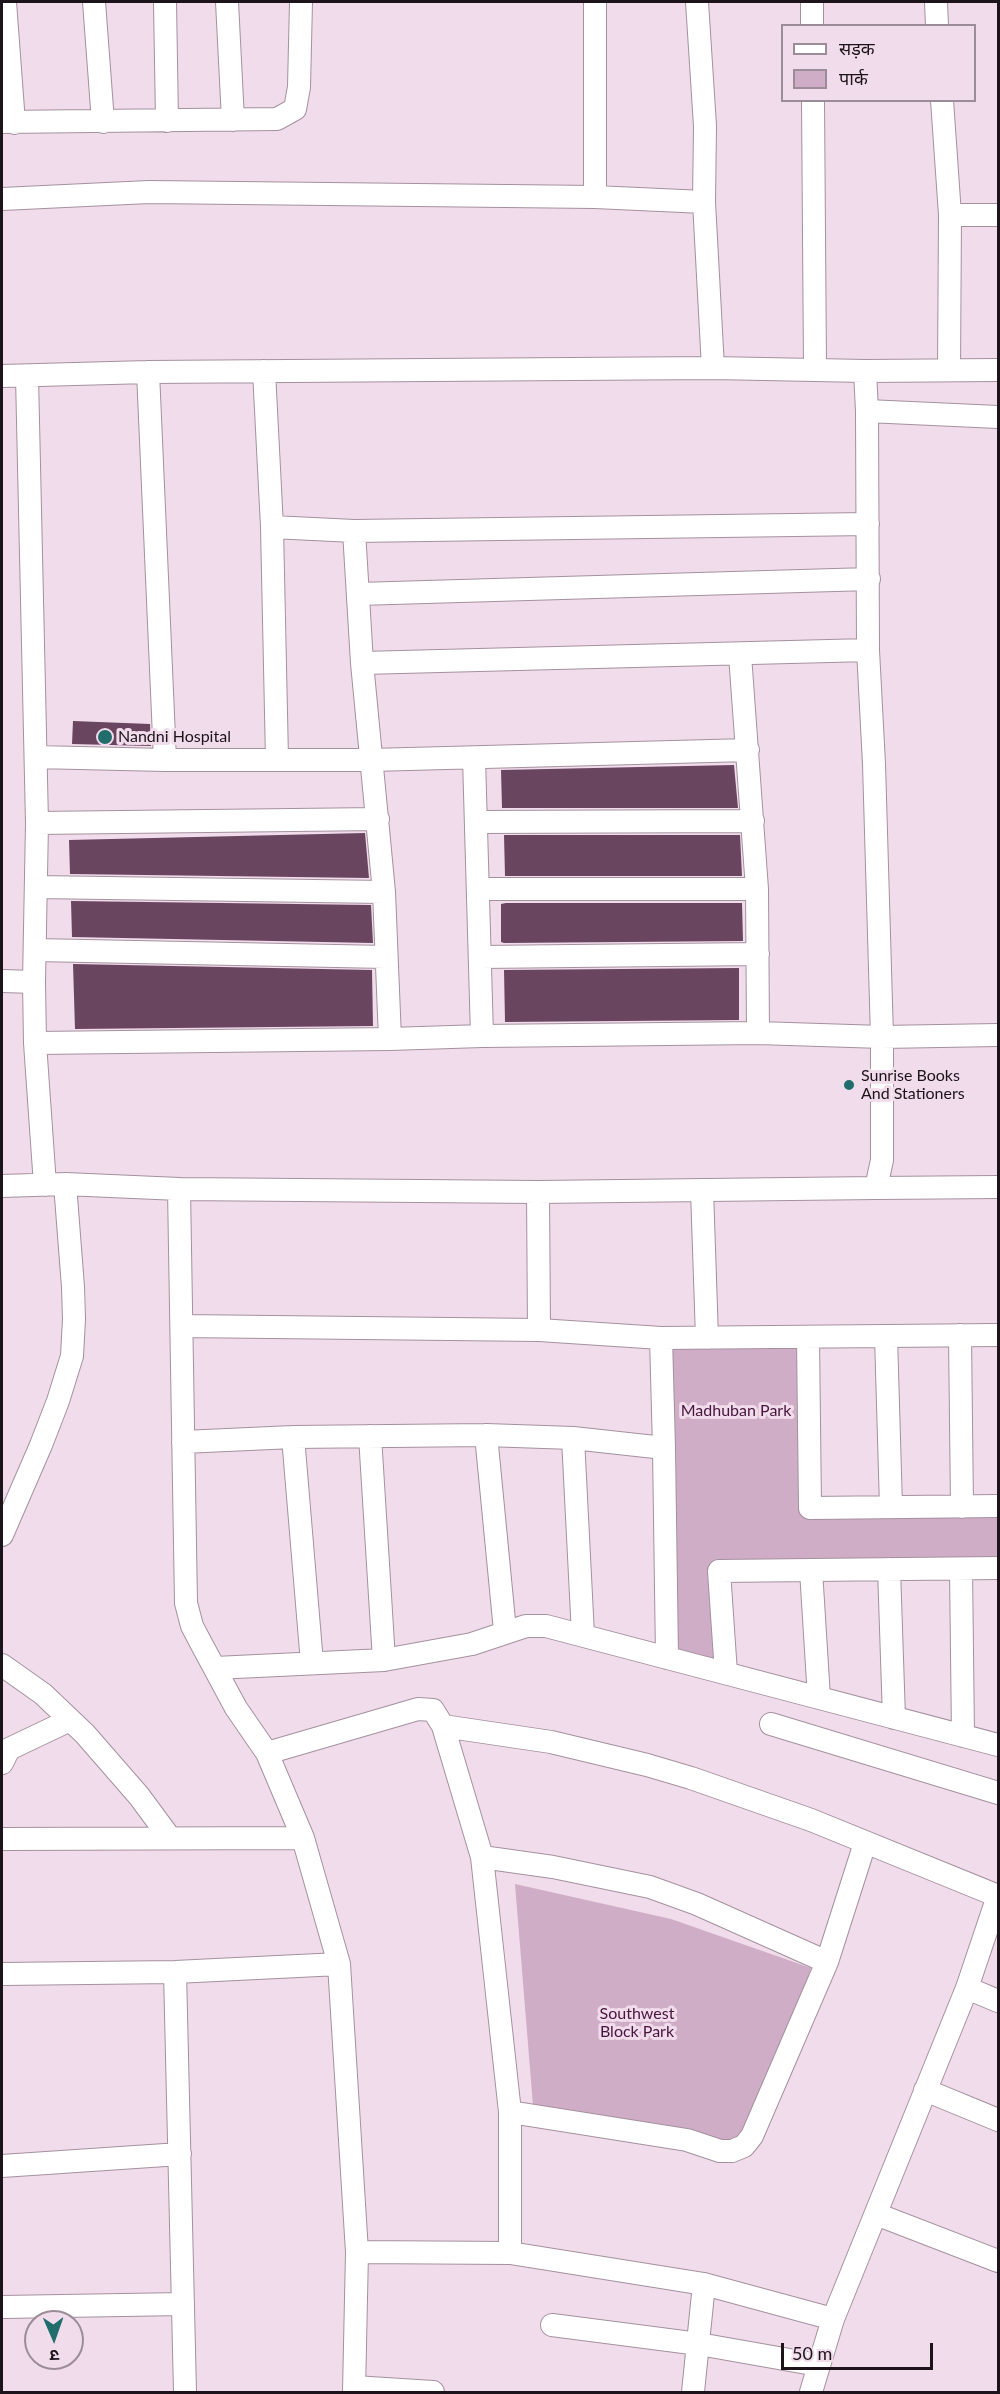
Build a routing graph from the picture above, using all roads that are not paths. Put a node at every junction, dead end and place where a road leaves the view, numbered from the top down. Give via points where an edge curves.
1 (5, 2) edge
2 (94, 2) edge
3 (165, 2) edge
4 (227, 2) edge
5 (301, 2) edge
6 (595, 2) edge
7 (697, 2) edge
8 (812, 2) edge
9 (936, 2) edge
10 (812, 24) edge
11 (938, 24) edge
12 (813, 102) edge
13 (942, 102) edge
14 (233, 120) junction
15 (167, 121) junction
16 (103, 122) junction
17 (8, 123) edge
18 (595, 197) junction
19 (2, 199) edge
20 (704, 202) junction
21 (950, 215) junction
22 (999, 215) edge
23 (713, 368) junction
24 (815, 368) junction
25 (865, 370) junction
26 (949, 370) junction
27 (999, 370) edge
28 (264, 371) junction
29 (148, 372) junction
30 (2, 376) edge
31 (27, 376) junction
32 (867, 411) junction
33 (999, 417) edge
34 (868, 524) junction
35 (272, 527) junction
36 (354, 531) junction
37 (869, 579) junction
38 (358, 594) junction
39 (868, 650) junction
40 (740, 655) junction
41 (362, 663) junction
42 (748, 750) junction
43 (36, 757) junction
44 (474, 758) junction
45 (277, 759) junction
46 (165, 760) junction
47 (371, 760) junction
48 (378, 819) junction
49 (753, 821) junction
50 (477, 822) junction
51 (37, 823) junction
52 (37, 887) junction
53 (478, 889) junction
54 (757, 889) junction
55 (384, 891) junction
56 (35, 950) junction
57 (758, 954) junction
58 (386, 957) junction
59 (481, 957) junction
60 (2, 981) edge
61 (34, 982) junction
62 (758, 1033) junction
63 (999, 1035) edge
64 (482, 1036) junction
65 (882, 1037) junction
66 (390, 1040) junction
67 (35, 1043) junction
68 (55, 1184) junction
69 (2, 1186) edge
70 (999, 1187) edge
71 (876, 1188) junction
72 (179, 1189) junction
73 (702, 1190) junction
74 (538, 1192) junction
75 (182, 1326) junction
76 (539, 1329) junction
77 (960, 1335) junction
78 (999, 1335) edge
79 (886, 1336) junction
80 (808, 1337) junction
81 (660, 1338) junction
82 (706, 1338) junction
83 (486, 1435) junction
84 (370, 1436) junction
85 (293, 1437) junction
86 (573, 1438) junction
87 (183, 1442) junction
88 (664, 1448) junction
89 (999, 1506) edge
90 (891, 1507) junction
91 (962, 1507) junction
92 (2, 1535) edge
93 (999, 1568) edge
94 (889, 1569) junction
95 (961, 1569) junction
96 (811, 1570) junction
97 (505, 1631) junction
98 (583, 1635) junction
99 (668, 1658) junction
100 (384, 1660) junction
101 (312, 1664) junction
102 (2, 1665) edge
103 (215, 1668) junction
104 (726, 1673) junction
105 (819, 1698) junction
106 (894, 1718) junction
107 (70, 1720) junction
108 (771, 1724) dead end
109 (443, 1726) junction
110 (963, 1736) junction
111 (999, 1745) edge
112 (267, 1754) junction
113 (2, 1763) edge
114 (999, 1793) edge
115 (170, 1838) junction
116 (303, 1838) junction
117 (2, 1839) edge
118 (865, 1843) junction
119 (482, 1857) junction
120 (998, 1896) edge
121 (827, 1962) junction
122 (339, 1964) junction
123 (175, 1972) junction
124 (2, 1973) edge
125 (967, 1988) junction
126 (999, 2001) edge
127 (925, 2090) junction
128 (510, 2112) junction
129 (999, 2120) edge
130 (180, 2154) junction
131 (2, 2166) edge
132 (876, 2214) junction
133 (357, 2252) junction
134 (510, 2253) junction
135 (999, 2261) edge
136 (704, 2284) junction
137 (183, 2304) junction
138 (2, 2307) edge
139 (833, 2319) junction
140 (552, 2325) dead end
141 (699, 2344) junction
142 (818, 2365) junction
143 (354, 2390) edge
144 (184, 2392) edge
145 (433, 2392) edge
146 (693, 2392) edge
147 (811, 2392) edge

1 - 17 street
2 - 16 street
3 - 15 street
4 - 14 street
5 - 14 street via 295,109 277,119
6 - 18 street
7 - 20 street via 705,126
8 - 10 street
9 - 11 street
12 - 24 street
13 - 21 street
14 - 15 street
15 - 16 street
16 - 17 street
18 - 19 street via 149,192
18 - 20 street
20 - 23 street
21 - 22 street
21 - 26 street
23 - 24 street
23 - 28 street
24 - 25 street
25 - 26 street
25 - 32 street
26 - 27 street
28 - 29 street
28 - 35 street
29 - 31 street
29 - 46 street
30 - 31 street
31 - 43 street
32 - 33 street
32 - 34 street
34 - 36 street
34 - 37 street
35 - 36 street
35 - 45 street
36 - 38 street
37 - 38 street
37 - 39 street
38 - 41 street
39 - 40 street
39 - 65 street
40 - 41 street
40 - 42 street
41 - 47 street
42 - 44 street
42 - 49 street
43 - 46 street
43 - 51 street
44 - 47 street
44 - 50 street
45 - 46 street
45 - 47 street
47 - 48 street
48 - 51 street
48 - 55 street
49 - 50 street
49 - 54 street
50 - 53 street
51 - 52 street
52 - 55 street
52 - 56 street
53 - 54 street
53 - 59 street
54 - 57 street
55 - 58 street
56 - 58 street
56 - 61 street
57 - 59 street
57 - 62 street
58 - 66 street
59 - 64 street
60 - 61 street
61 - 67 street
62 - 64 street
62 - 65 street
63 - 65 street
64 - 66 street
65 - 71 street via 882,1160
66 - 67 street
67 - 68 street
68 - 69 street
68 - 72 street
68 - 92 street via 74,1298 72,1356 45,1434
70 - 71 street
71 - 73 street
72 - 74 street
72 - 75 street
73 - 74 street
73 - 82 street
74 - 76 street
75 - 76 street
75 - 87 street
76 - 81 street
77 - 78 street
77 - 79 street
77 - 91 street
79 - 80 street
79 - 90 street
80 - 82 street
80 - 90 street via 810,1508
81 - 82 street
81 - 88 street
83 - 84 street
83 - 86 street
83 - 97 street
84 - 85 street
84 - 100 street
85 - 87 street
85 - 101 street
86 - 88 street
86 - 98 street
87 - 103 street via 186,1603 192,1626
88 - 99 street
89 - 91 street
90 - 91 street
93 - 95 street
94 - 95 street
94 - 96 street
94 - 106 street
95 - 110 street
96 - 104 street via 719,1571
96 - 105 street
97 - 98 street via 546,1626
97 - 100 street via 464,1646
98 - 99 street
99 - 104 street
100 - 101 street
101 - 103 street
102 - 107 street via 43,1694
103 - 112 street
104 - 105 street
105 - 106 street
106 - 110 street
107 - 113 street via 9,1749
107 - 115 street
108 - 114 street
109 - 112 street via 434,1710 418,1709
109 - 118 street via 551,1743 646,1765 811,1820
109 - 119 street
110 - 111 street
112 - 116 street
115 - 116 street
115 - 117 street
116 - 122 street
118 - 120 street
118 - 121 street
119 - 121 street via 650,1887
119 - 128 street
120 - 125 street
121 - 128 street via 752,2136 744,2146 720,2151 687,2140
122 - 123 street
122 - 133 street
123 - 124 street
123 - 130 street
125 - 126 street
125 - 127 street
127 - 129 street
127 - 132 street
128 - 134 street
130 - 131 street
130 - 137 street
132 - 135 street
132 - 139 street
133 - 134 street
133 - 143 street
134 - 136 street
136 - 139 street
136 - 141 street
137 - 138 street
137 - 144 street
139 - 142 street
140 - 141 street
141 - 142 street
141 - 146 street
142 - 147 street
143 - 145 street

